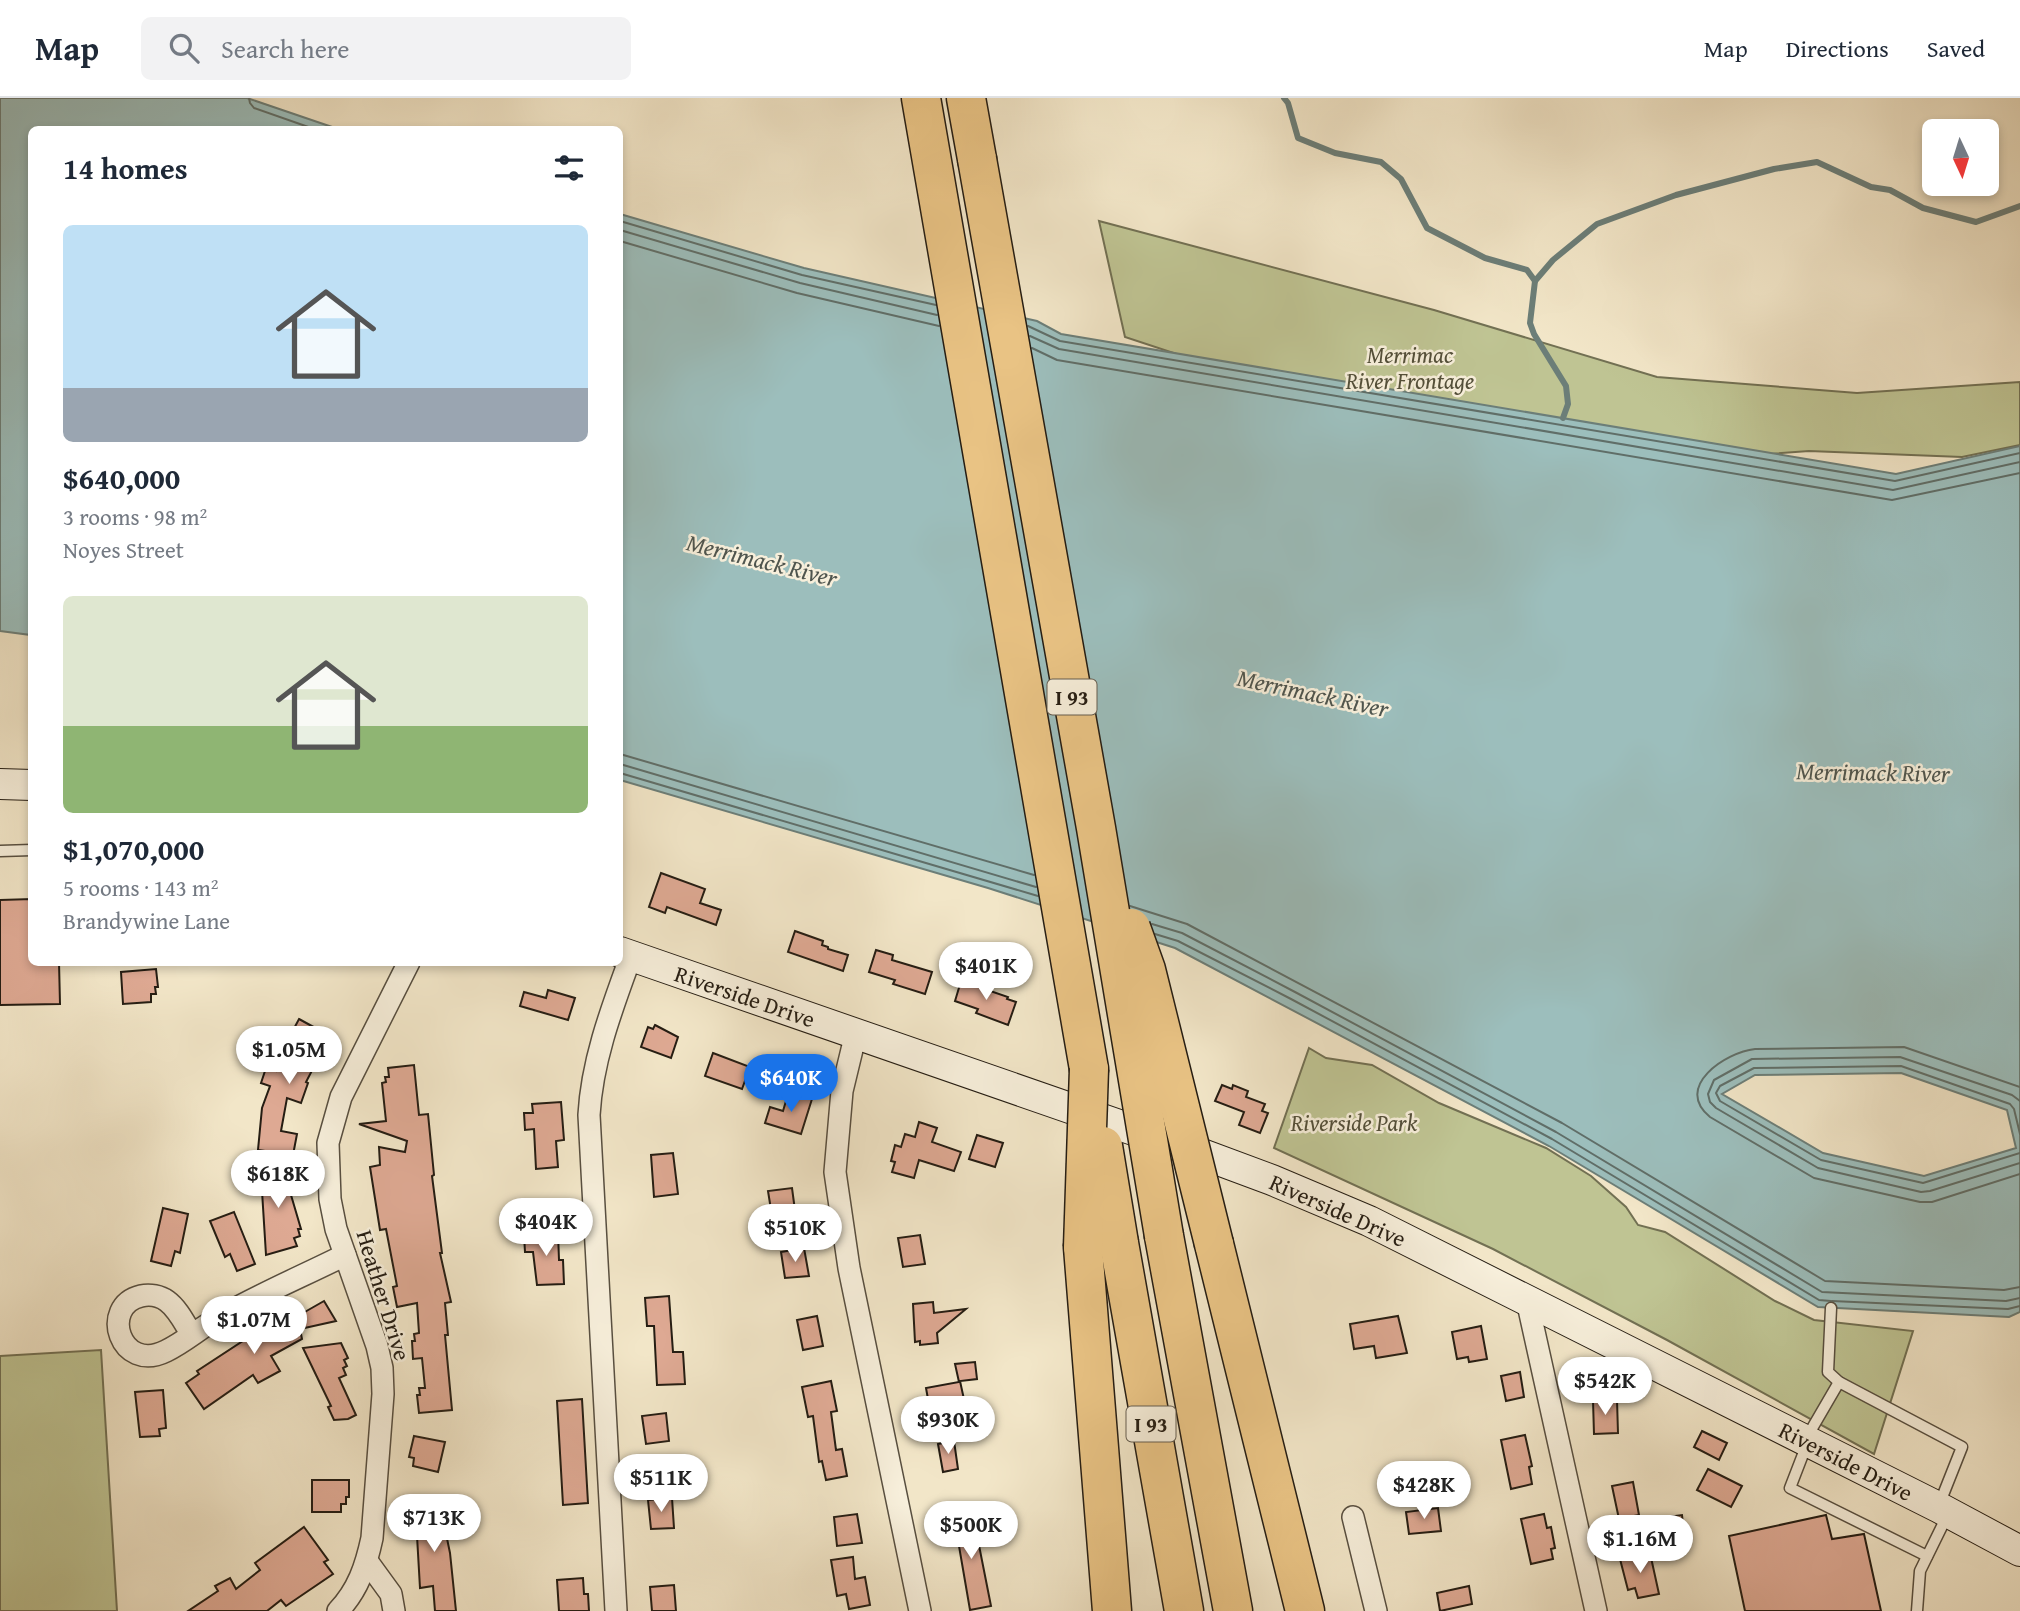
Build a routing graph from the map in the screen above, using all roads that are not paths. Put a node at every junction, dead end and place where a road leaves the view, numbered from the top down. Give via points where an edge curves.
1 (921, 98) edge
2 (966, 98) edge
3 (0, 783) edge
4 (28, 785) edge
5 (1096, 828) junction
6 (0, 850) edge
7 (28, 850) edge
8 (625, 954) edge
9 (407, 966) edge
10 (622, 966) edge
11 (856, 1033) junction
12 (1101, 1245) junction
13 (345, 1255) junction
14 (1527, 1300) junction
15 (1831, 1308) dead end
16 (192, 1335) dead end
17 (1839, 1382) junction
18 (1806, 1441) junction
19 (1943, 1510) junction
20 (1353, 1517) dead end
21 (2014, 1545) edge
22 (1927, 1556) junction
23 (367, 1561) junction
24 (338, 1611) edge
25 (394, 1611) edge
26 (616, 1611) edge
27 (920, 1611) edge
28 (1112, 1611) edge
29 (1184, 1611) edge
30 (1233, 1611) edge
31 (1305, 1611) edge
32 (1376, 1611) edge
33 (1596, 1611) edge
34 (1917, 1611) edge

1 - 12 highway, I 93, bridge via 1089,1069
2 - 5 highway, I 93, bridge
3 - 4 main road
5 - 30 highway, I 93, bridge
5 - 31 highway, bridge via 1146,970
6 - 7 lane
8 - 11 main road, Riverside Drive
9 - 13 street, Heather Drive via 334,1116 328,1143 330,1199
10 - 26 street via 591,1084 589,1115
11 - 14 main road, Riverside Drive via 1272,1180 1369,1221
11 - 27 street via 842,1091 835,1172 849,1268
12 - 28 highway
12 - 29 highway, I 93
13 - 16 street via 232,1310
13 - 23 street, Heather Drive via 382,1368 382,1417
14 - 18 main road, Riverside Drive
14 - 33 street
15 - 17 lane via 1828,1372
17 - 18 lane
17 - 19 lane via 1962,1447
18 - 19 main road, Riverside Drive
18 - 22 lane via 1790,1488
19 - 21 main road, Riverside Drive
19 - 22 lane
20 - 32 street
22 - 34 lane via 1920,1571
23 - 24 street, Heather Drive
23 - 25 street via 391,1594

